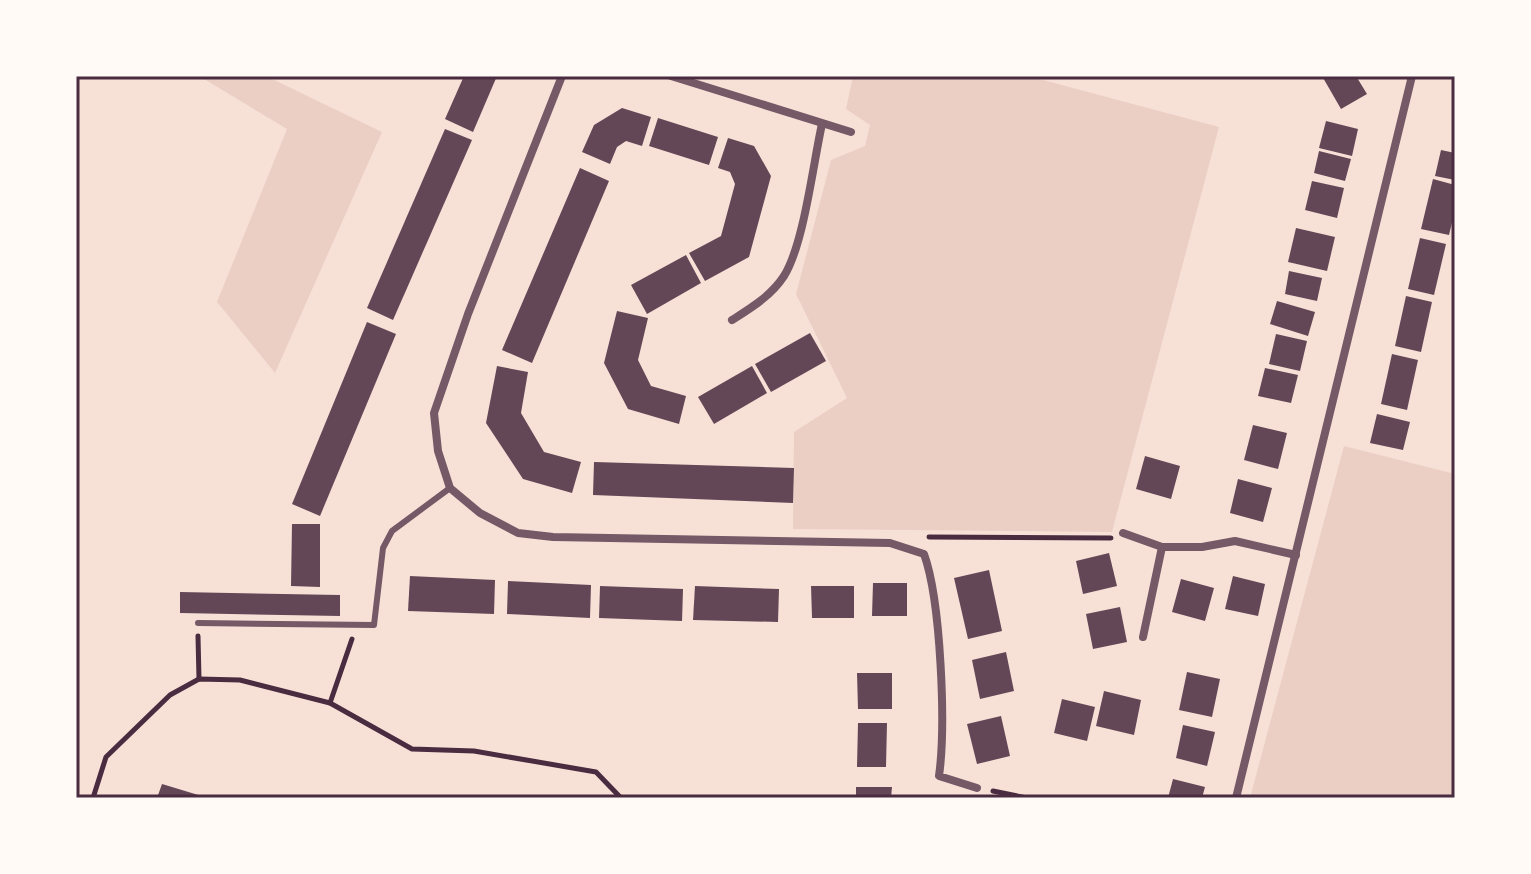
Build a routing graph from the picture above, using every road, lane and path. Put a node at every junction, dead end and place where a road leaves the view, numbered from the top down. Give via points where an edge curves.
1 (562, 76) edge
2 (671, 76) edge
3 (1412, 76) edge
4 (822, 124) junction
5 (851, 132) dead end
6 (732, 320) dead end
7 (450, 488) junction
8 (1123, 533) joint
9 (911, 547) junction
10 (1162, 547) junction
11 (1296, 555) junction
12 (198, 623) joint
13 (356, 627) junction
14 (1143, 637) dead end
15 (199, 679) junction
16 (330, 703) junction
17 (977, 788) joint
18 (93, 798) edge
19 (621, 798) edge
20 (1027, 798) edge
21 (1236, 798) edge

1 - 7 street via 434,413 438,451
2 - 4 street
3 - 11 street
4 - 5 street
4 - 6 street via 785,276 766,298
7 - 9 street via 480,513 518,533
7 - 13 lane via 392,531 383,548 374,625
8 - 9 path via 1109,539 921,536
8 - 10 street
9 - 17 street via 924,554 934,596 944,746 939,776
10 - 11 street via 1235,541
10 - 14 street
11 - 21 street
12 - 13 lane
12 - 15 path
13 - 16 path
15 - 16 path via 240,680
15 - 18 path via 170,695 106,757
16 - 19 path via 412,749 474,751 596,772
17 - 20 path

